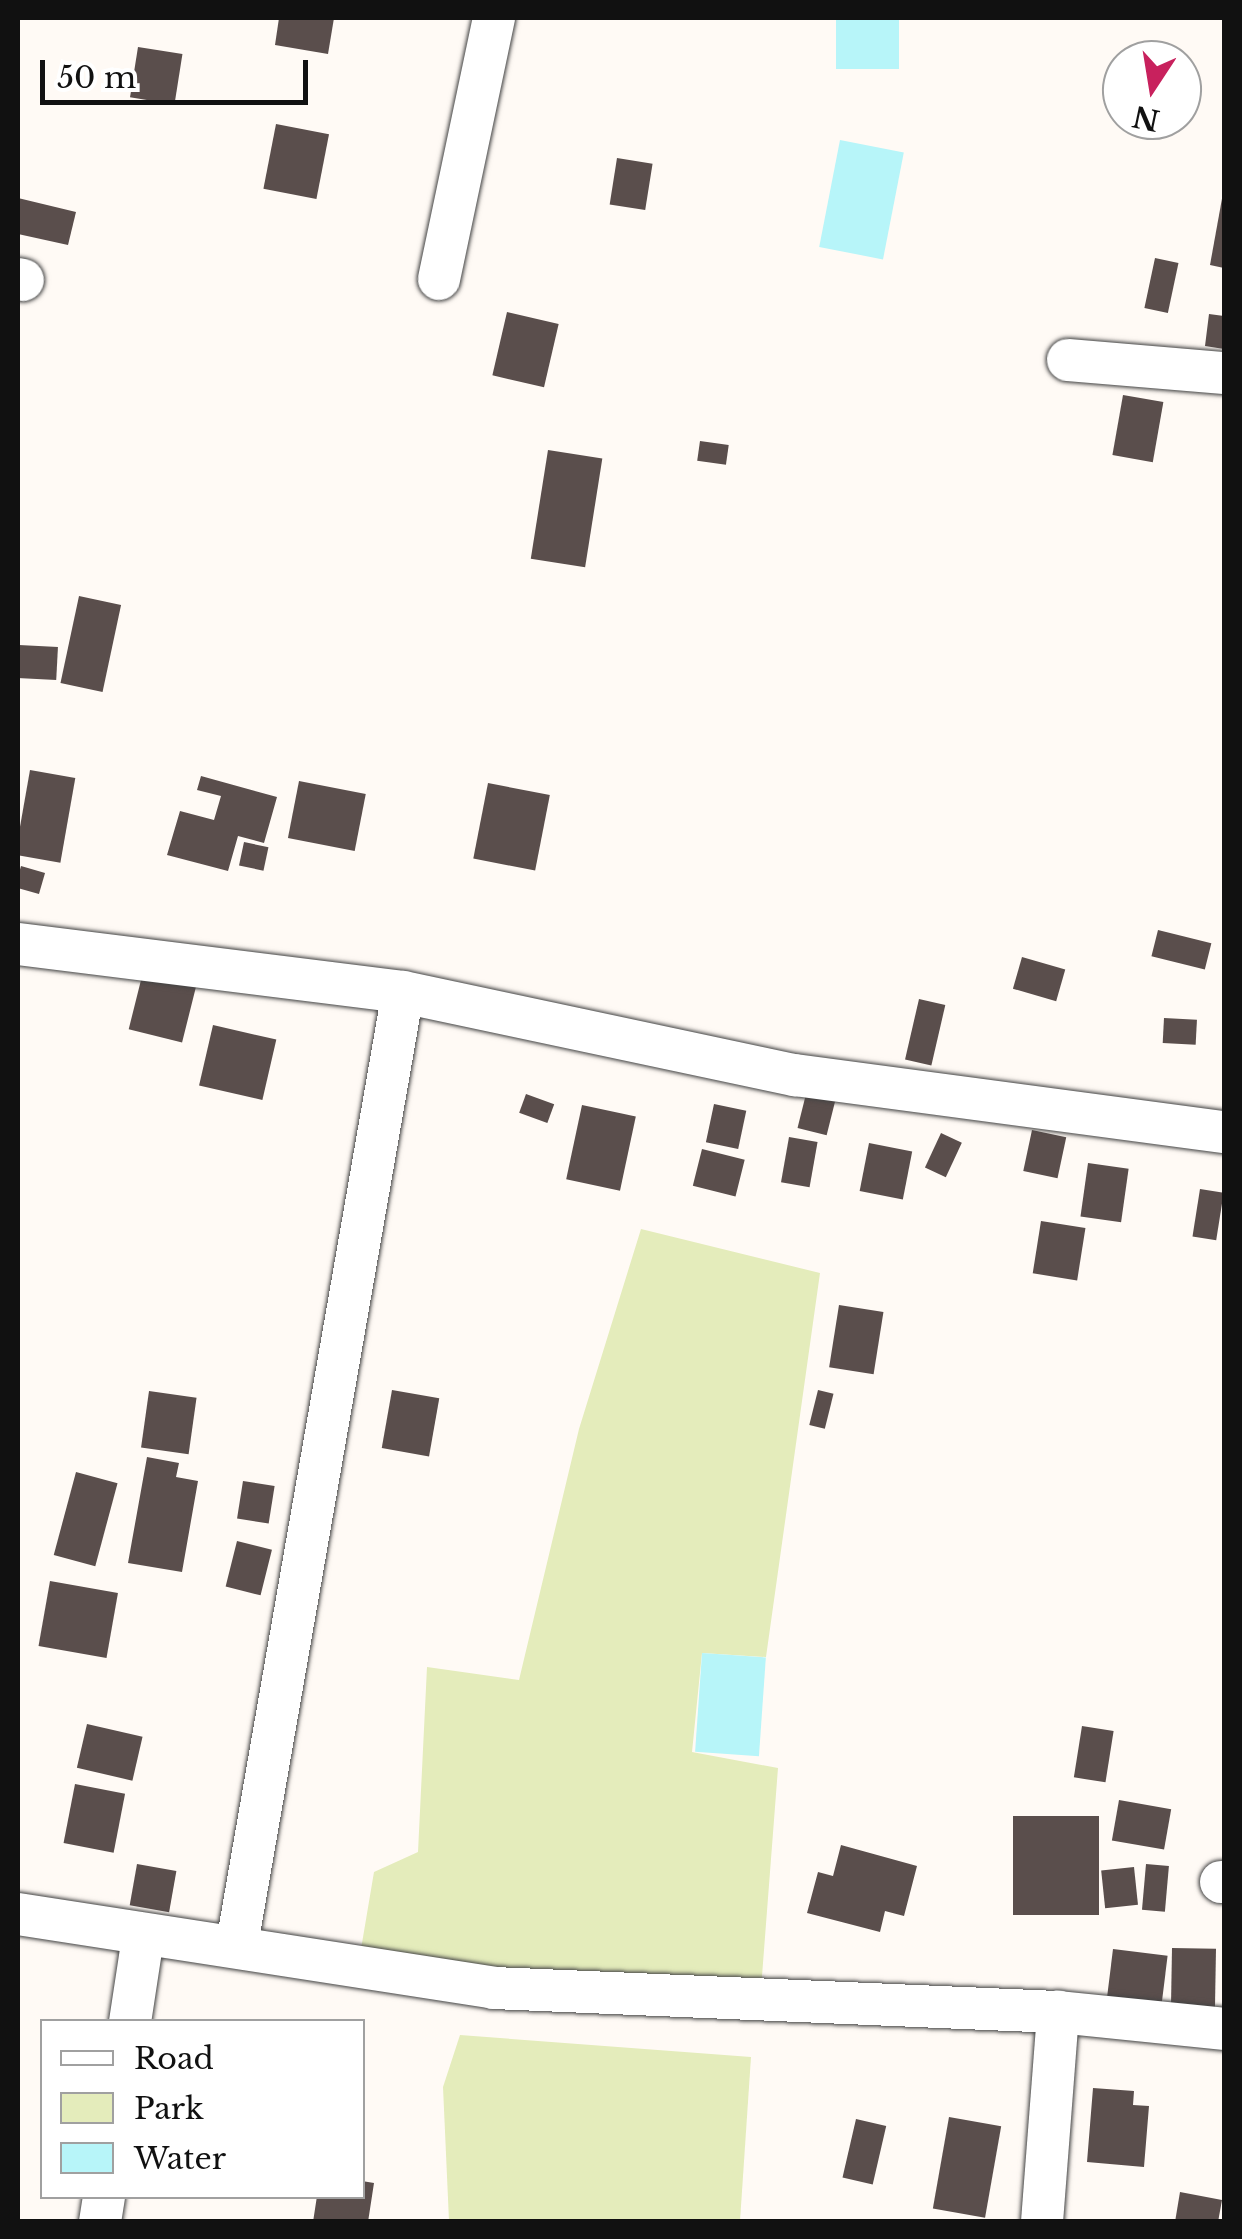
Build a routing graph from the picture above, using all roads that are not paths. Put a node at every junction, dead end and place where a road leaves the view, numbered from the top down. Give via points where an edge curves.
1 (494, 18) edge
2 (439, 279) dead end
3 (1068, 360) dead end
4 (1224, 373) edge
5 (18, 944) edge
6 (403, 992) junction
7 (1224, 1132) edge
8 (18, 1914) edge
9 (143, 1938) junction
10 (237, 1944) junction
11 (1058, 2012) junction
12 (130, 2019) edge
13 (1224, 2029) edge
14 (1042, 2222) edge

1 - 2 street
3 - 4 street
5 - 6 street
6 - 7 street via 795,1075
6 - 10 street
8 - 9 street
9 - 10 street
9 - 12 street
10 - 11 street via 494,1988
11 - 13 street
11 - 14 street

